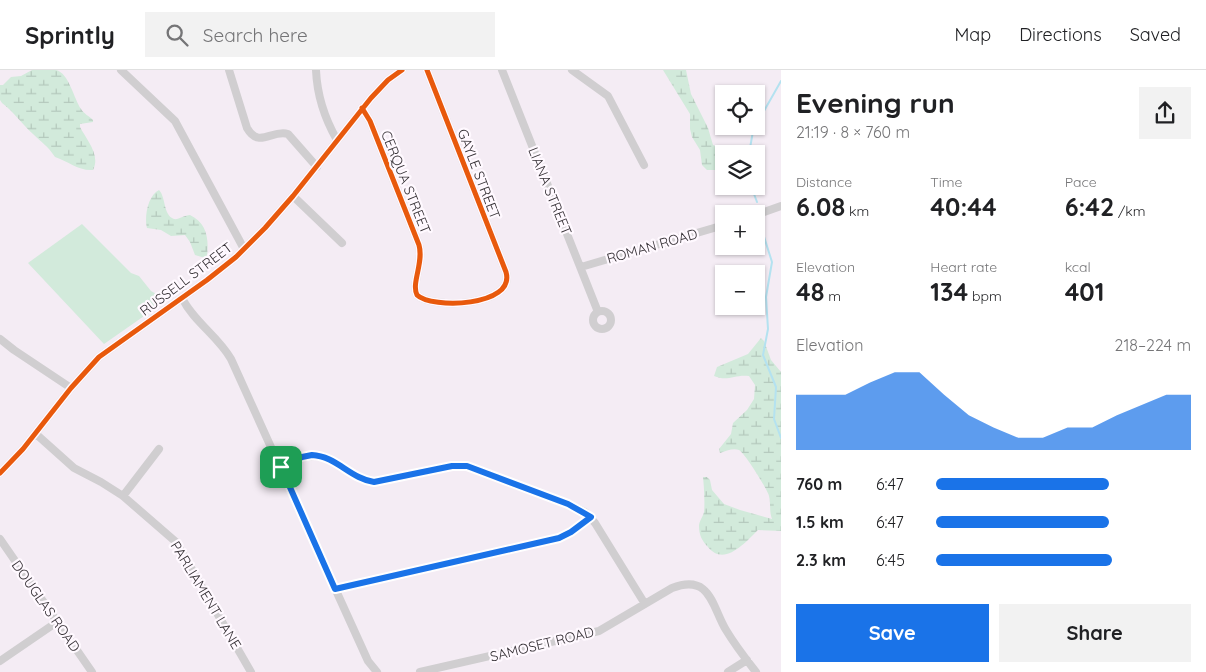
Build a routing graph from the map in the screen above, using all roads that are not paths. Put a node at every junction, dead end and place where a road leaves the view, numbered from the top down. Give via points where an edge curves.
1 (121, 70) edge
2 (229, 70) edge
3 (316, 70) edge
4 (402, 70) edge
5 (427, 70) edge
6 (502, 70) edge
7 (572, 70) edge
8 (362, 108) junction
9 (337, 140) junction
10 (644, 165) dead end
11 (317, 167) junction
12 (292, 196) junction
13 (781, 206) edge
14 (765, 212) edge
15 (715, 228) edge
16 (342, 242) dead end
17 (244, 249) junction
18 (581, 267) junction
19 (417, 295) joint
20 (182, 298) junction
21 (598, 312) dead end
22 (0, 339) edge
23 (71, 388) junction
24 (36, 434) junction
25 (159, 449) dead end
26 (281, 467) junction
27 (0, 473) edge
28 (123, 496) junction
29 (591, 517) junction
30 (0, 539) edge
31 (335, 589) junction
32 (645, 604) junction
33 (57, 622) junction
34 (747, 660) junction
35 (0, 661) edge
36 (92, 672) edge
37 (251, 672) edge
38 (377, 672) edge
39 (420, 672) edge
40 (728, 672) edge
41 (756, 672) edge

1 - 17 street via 174,121
2 - 11 street via 251,134 259,138 288,134
3 - 9 street via 318,89
4 - 8 street, RUSSELL STREET
5 - 19 street, GAYLE STREET via 507,280 505,287 493,296 469,301 432,301
6 - 18 street, LIANA STREET
7 - 10 street via 608,96
8 - 9 street, RUSSELL STREET
8 - 19 street, CERQUA STREET via 419,244
9 - 11 street, RUSSELL STREET
11 - 12 street, RUSSELL STREET
12 - 16 street
12 - 17 street, RUSSELL STREET
13 - 14 street
15 - 18 street, ROMAN ROAD
17 - 20 street, RUSSELL STREET
18 - 21 street, LIANA STREET
20 - 23 street, RUSSELL STREET via 105,353
20 - 26 street via 232,359
22 - 23 street
23 - 24 street, RUSSELL STREET
24 - 27 street, RUSSELL STREET
24 - 28 street, PARLIAMENT LANE via 74,468
25 - 28 street
26 - 29 street via 306,456 319,456 374,482 463,466 568,504
26 - 31 street
28 - 37 street, PARLIAMENT LANE via 176,542
29 - 31 street via 559,538
29 - 32 street
30 - 33 street, DOUGLAS ROAD
31 - 38 street via 368,661
32 - 34 street, SAMOSET ROAD via 678,586 700,588 712,599 724,627
32 - 39 street, SAMOSET ROAD via 599,631
33 - 35 street
33 - 36 street, DOUGLAS ROAD
34 - 40 street
34 - 41 street, SAMOSET ROAD

